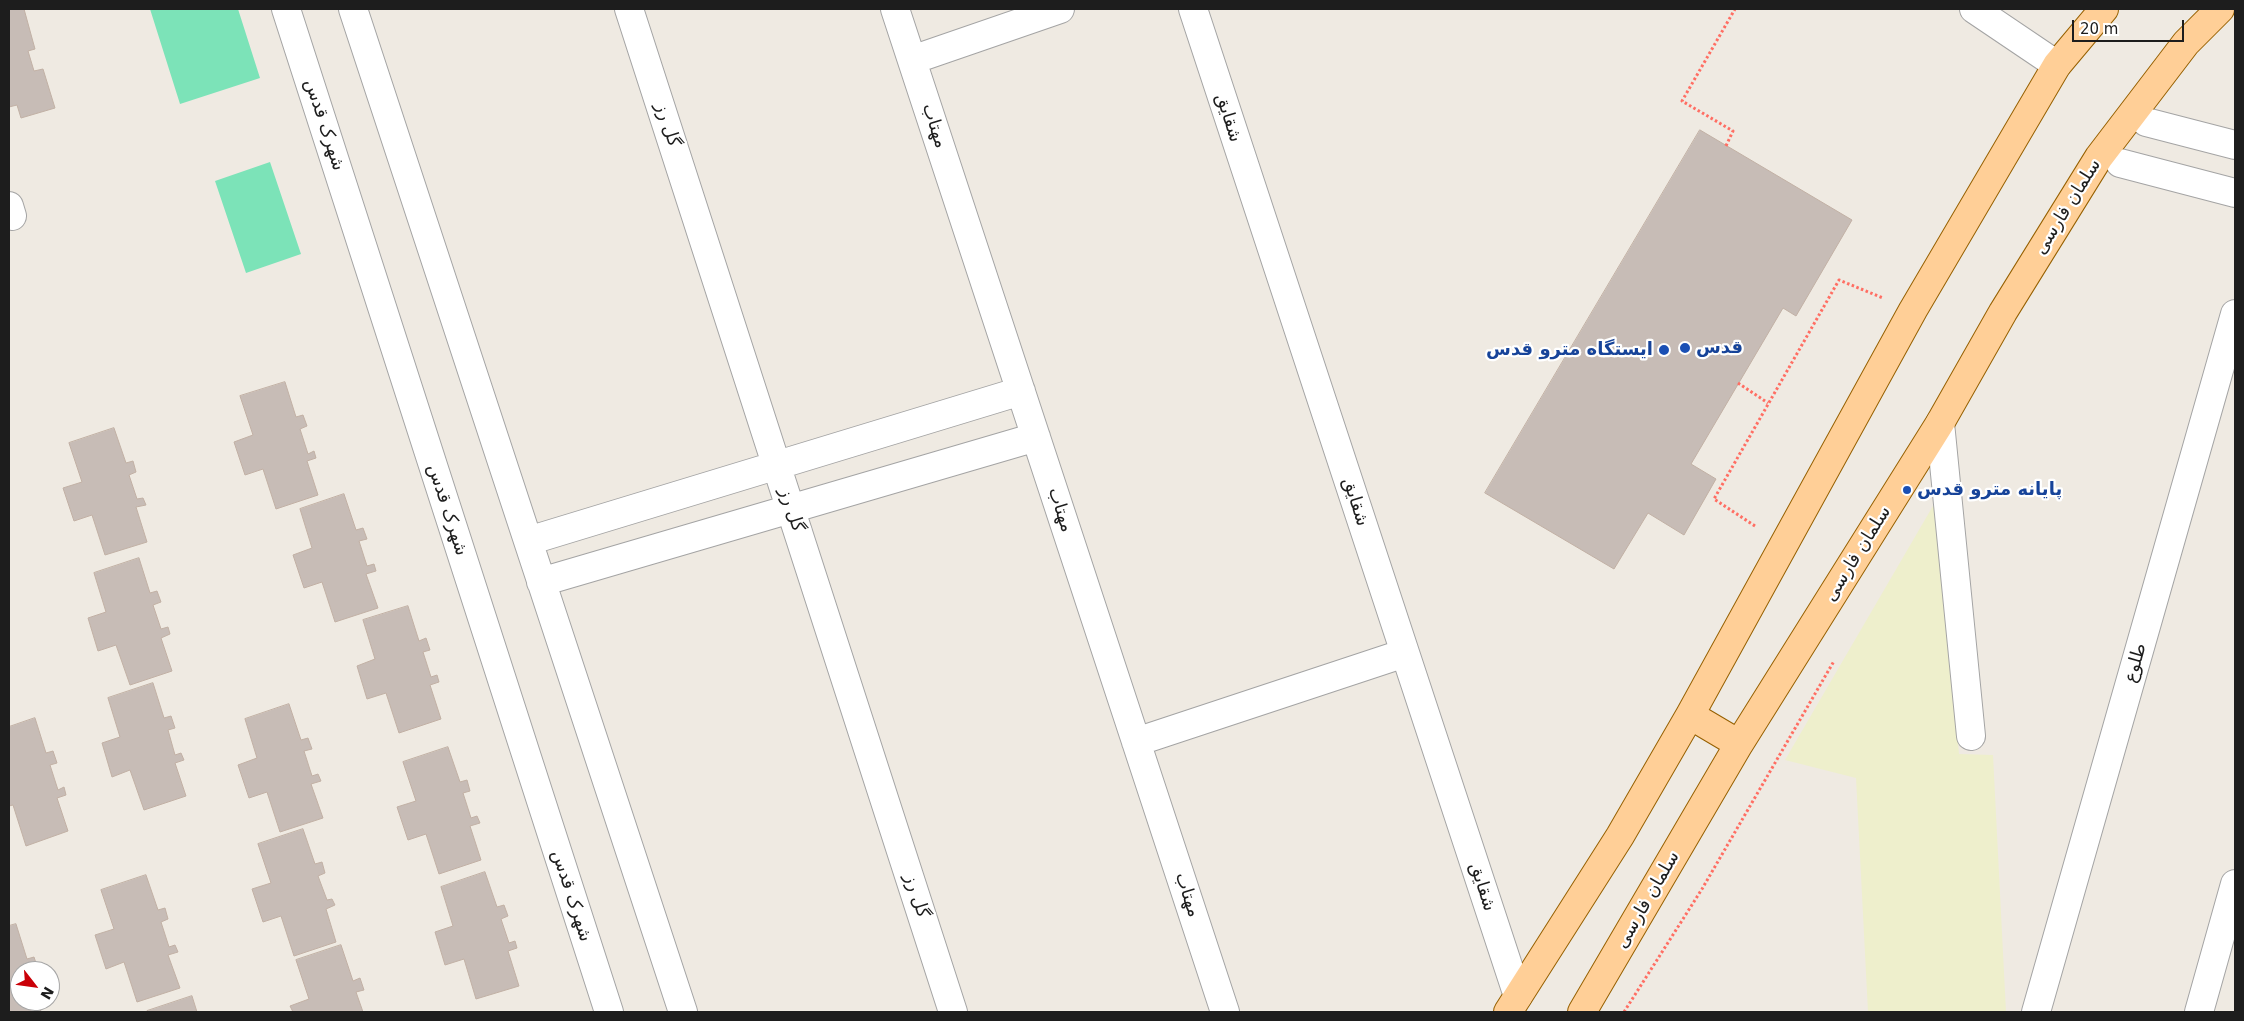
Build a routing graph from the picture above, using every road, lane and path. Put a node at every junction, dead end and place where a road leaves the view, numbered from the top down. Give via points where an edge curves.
1 (286, 9) edge
2 (353, 9) edge
3 (629, 9) edge
4 (895, 9) edge
5 (1060, 9) edge
6 (1192, 9) edge
7 (1735, 9) edge
8 (1974, 9) edge
9 (2104, 9) edge
10 (2220, 9) edge
11 (912, 60) junction
12 (2057, 65) junction
13 (2146, 122) dead end
14 (2235, 145) edge
15 (1726, 146) dead end
16 (2120, 163) dead end
17 (2235, 193) edge
18 (1913, 310) junction
19 (2235, 314) edge
20 (1738, 383) dead end
21 (1021, 391) junction
22 (1768, 403) junction
23 (1940, 423) junction
24 (1036, 437) junction
25 (776, 465) junction
26 (791, 509) junction
27 (528, 541) junction
28 (1785, 546) junction
29 (541, 582) junction
30 (1405, 653) junction
31 (1690, 716) junction
32 (1971, 736) dead end
33 (1136, 742) junction
34 (1739, 744) junction
35 (2235, 884) edge
36 (1513, 1004) edge
37 (609, 1012) edge
38 (683, 1012) edge
39 (953, 1012) edge
40 (1225, 1012) edge
41 (1582, 1012) edge
42 (2036, 1012) edge
43 (2199, 1012) edge

1 - 37 street, شهرک قدس
2 - 27 street
3 - 25 street, گل رز
4 - 11 street, مهتاب
5 - 11 street
6 - 30 street, شقايق
7 - 15 path via 1682,101 1733,131
8 - 12 street
9 - 12 main road
10 - 23 main road, سلمان فارسی via 2186,43 2099,157 2003,312
11 - 21 street, مهتاب
12 - 18 main road
13 - 14 street
16 - 17 street
18 - 22 path via 1839,280
18 - 28 main road
19 - 42 street, طلوع
20 - 22 path
21 - 24 street, مهتاب
21 - 25 street
22 - 28 path via 1714,499
23 - 32 street
23 - 34 main road, سلمان فارسی
24 - 26 street
24 - 33 street, مهتاب
25 - 26 street, گل رز
25 - 27 street
26 - 29 street
26 - 39 street, گل رز
27 - 29 street
28 - 31 main road
29 - 38 street
30 - 33 street
30 - 36 street, شقايق
31 - 34 main road
31 - 36 main road via 1620,836
33 - 40 street, مهتاب
34 - 41 main road, سلمان فارسی
35 - 43 street

